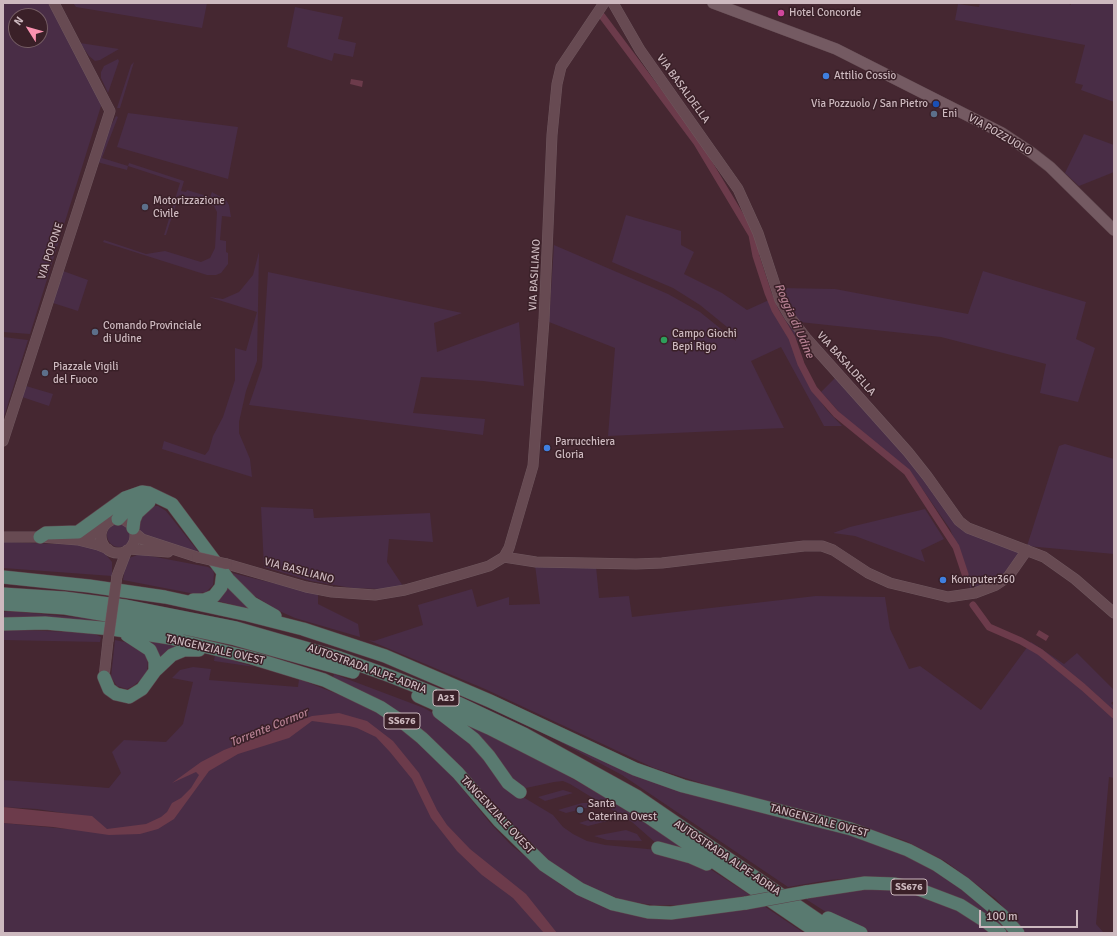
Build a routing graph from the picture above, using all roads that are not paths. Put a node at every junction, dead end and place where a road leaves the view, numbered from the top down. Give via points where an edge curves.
1 (54, 3) edge
2 (604, 3) edge
3 (613, 3) edge
4 (713, 3) edge
5 (1114, 230) edge
6 (3, 441) edge
7 (162, 498) junction
8 (118, 519) junction
9 (103, 528) junction
10 (134, 530) junction
11 (3, 537) edge
12 (40, 537) junction
13 (78, 540) junction
14 (111, 550) junction
15 (128, 550) junction
16 (1027, 550) junction
17 (192, 556) junction
18 (504, 557) junction
19 (225, 568) junction
20 (117, 574) junction
21 (3, 577) edge
22 (3, 594) edge
23 (164, 597) junction
24 (3, 604) edge
25 (1114, 613) edge
26 (3, 624) edge
27 (303, 629) junction
28 (119, 630) junction
29 (231, 652) junction
30 (155, 671) junction
31 (104, 677) joint
32 (415, 695) junction
33 (520, 792) dead end
34 (658, 848) dead end
35 (753, 876) junction
36 (757, 891) junction
37 (818, 933) edge
38 (837, 933) edge
39 (861, 933) edge
40 (1000, 933) edge
41 (1018, 933) edge

1 - 6 street, VIA POPONE via 110,111
2 - 18 street, VIA BASILIANO via 561,68 557,84 533,466 509,548
3 - 16 street, VIA BASALDELLA via 640,50 738,189 758,233 780,300 806,339 894,435 959,521 968,528
4 - 5 main road, VIA POZZUOLO via 836,49 1002,133 1050,167
7 - 8 highway via 141,497
7 - 10 highway via 141,507 134,520
7 - 12 highway via 149,493 133,494 78,532 46,533
7 - 19 highway via 177,510
8 - 9 street via 109,522
8 - 10 street via 127,521
9 - 13 street
9 - 14 street via 102,539
10 - 15 street via 134,542
10 - 17 street, VIA BASILIANO via 142,539
11 - 12 street
12 - 13 street
13 - 14 street
14 - 15 street via 120,553
14 - 20 street
15 - 17 street, VIA BASILIANO
15 - 20 street
16 - 18 street via 1008,576 996,585 975,593 948,597 890,583 822,546 642,564 536,562
16 - 25 street, VIA BASALDELLA via 1066,571
17 - 19 street, VIA BASILIANO, bridge
18 - 19 street, VIA BASILIANO via 489,566 405,590 375,594 332,592
19 - 23 highway via 221,587 210,598 192,600
19 - 27 highway via 242,594 261,609
20 - 31 street, bridge
21 - 23 highway, TANGENZIALE OVEST
22 - 35 highway, AUTOSTRADA ALPE-ADRIA / A23 via 64,598 183,616 288,642 390,676 491,718 580,763 638,797
23 - 27 highway, TANGENZIALE OVEST
24 - 32 highway, AUTOSTRADA ALPE-ADRIA / A23 via 65,608 228,637 344,668
26 - 28 highway, TANGENZIALE OVEST / SS676 via 44,623
27 - 41 highway, TANGENZIALE OVEST via 385,656 445,681 635,769 698,790 845,827 908,850 965,884 1002,915
28 - 29 highway, TANGENZIALE OVEST / SS676
28 - 30 highway via 150,650 155,660
29 - 30 highway via 184,650 168,658
29 - 40 highway, TANGENZIALE OVEST / SS676, bridge via 324,680 360,696 401,720 440,755 544,865 580,889 613,904 648,912 671,913 865,884 895,884 935,894 960,905
30 - 31 highway via 142,689 129,696 113,691
32 - 33 highway via 474,739 508,783
32 - 36 highway, AUTOSTRADA ALPE-ADRIA / A23 via 489,728 577,773 635,808
34 - 36 highway via 702,861 741,887
35 - 38 highway, AUTOSTRADA ALPE-ADRIA / A23
35 - 39 highway via 777,885 831,921
36 - 37 highway, AUTOSTRADA ALPE-ADRIA / A23

